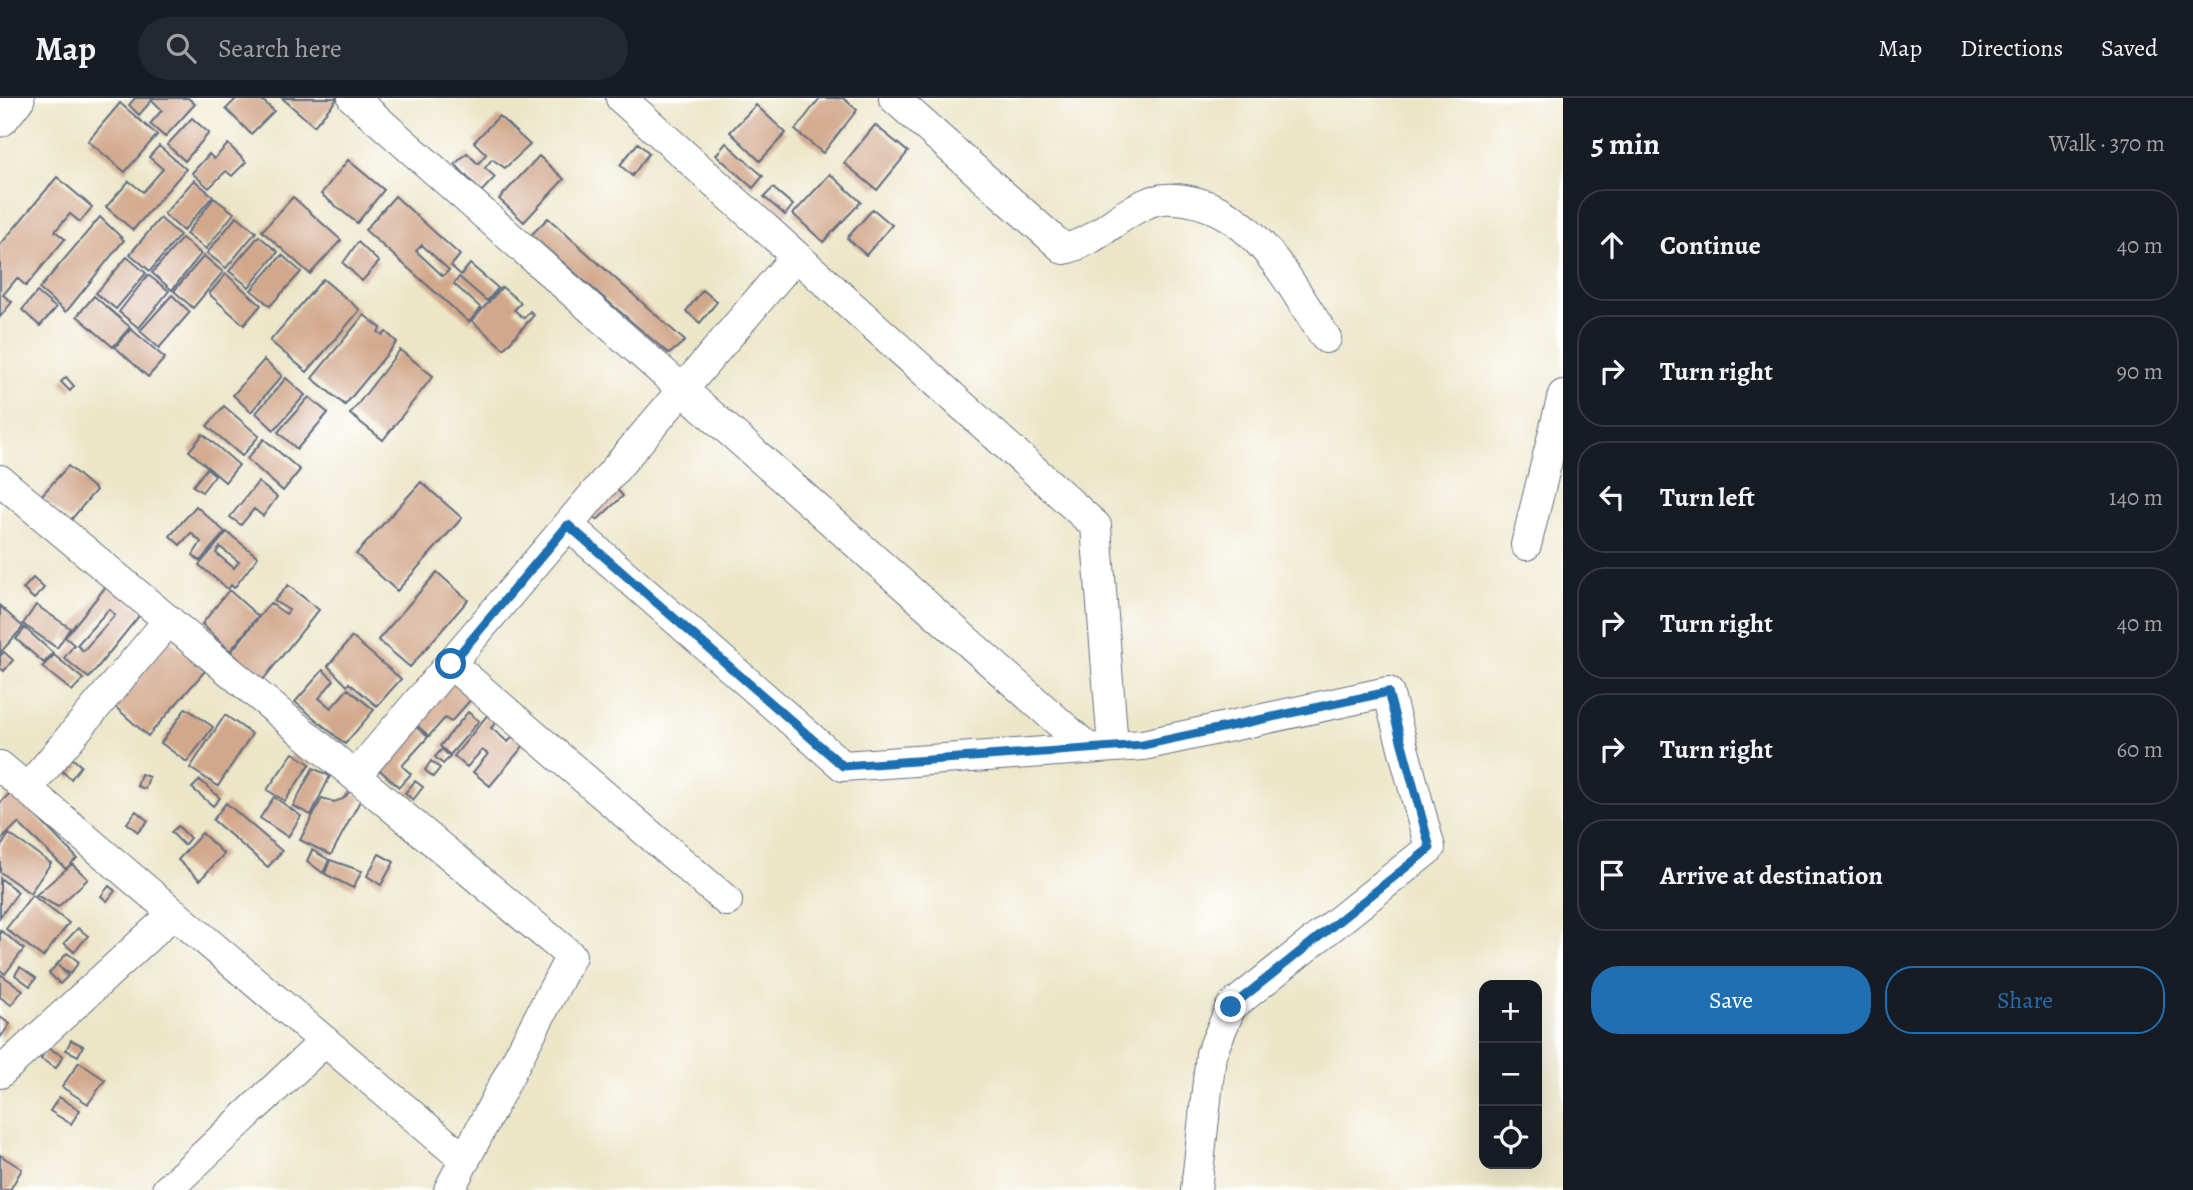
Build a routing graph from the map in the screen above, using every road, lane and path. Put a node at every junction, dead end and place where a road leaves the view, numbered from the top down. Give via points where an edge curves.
1 (16, 98) edge
2 (353, 98) edge
3 (621, 98) edge
4 (894, 98) edge
5 (0, 118) edge
6 (796, 256) junction
7 (1326, 338) dead end
8 (682, 390) junction
9 (1563, 395) edge
10 (0, 480) edge
11 (568, 525) junction
12 (1525, 545) dead end
13 (169, 620) junction
14 (451, 664) junction
15 (1101, 748) junction
16 (355, 776) junction
17 (10, 781) edge
18 (727, 901) dead end
19 (174, 914) junction
20 (325, 1041) junction
21 (0, 1073) edge
22 (465, 1160) junction
23 (167, 1190) edge
24 (449, 1190) edge
25 (1196, 1190) edge

1 - 5 street
2 - 8 street
3 - 6 street
4 - 7 street via 1064,249 1082,245 1144,204 1170,197 1205,204 1232,216 1258,239
6 - 8 street
6 - 15 street via 1096,526
8 - 11 street
8 - 15 street
9 - 12 street
10 - 13 street
11 - 14 street
11 - 15 street via 843,766
13 - 16 street
13 - 17 street
14 - 16 street
14 - 18 street
15 - 25 street via 1143,745 1388,692 1430,848 1231,1007 1212,1054
16 - 22 street via 570,956
17 - 19 street
19 - 20 street
19 - 21 street
20 - 22 street
20 - 23 street
22 - 24 street

